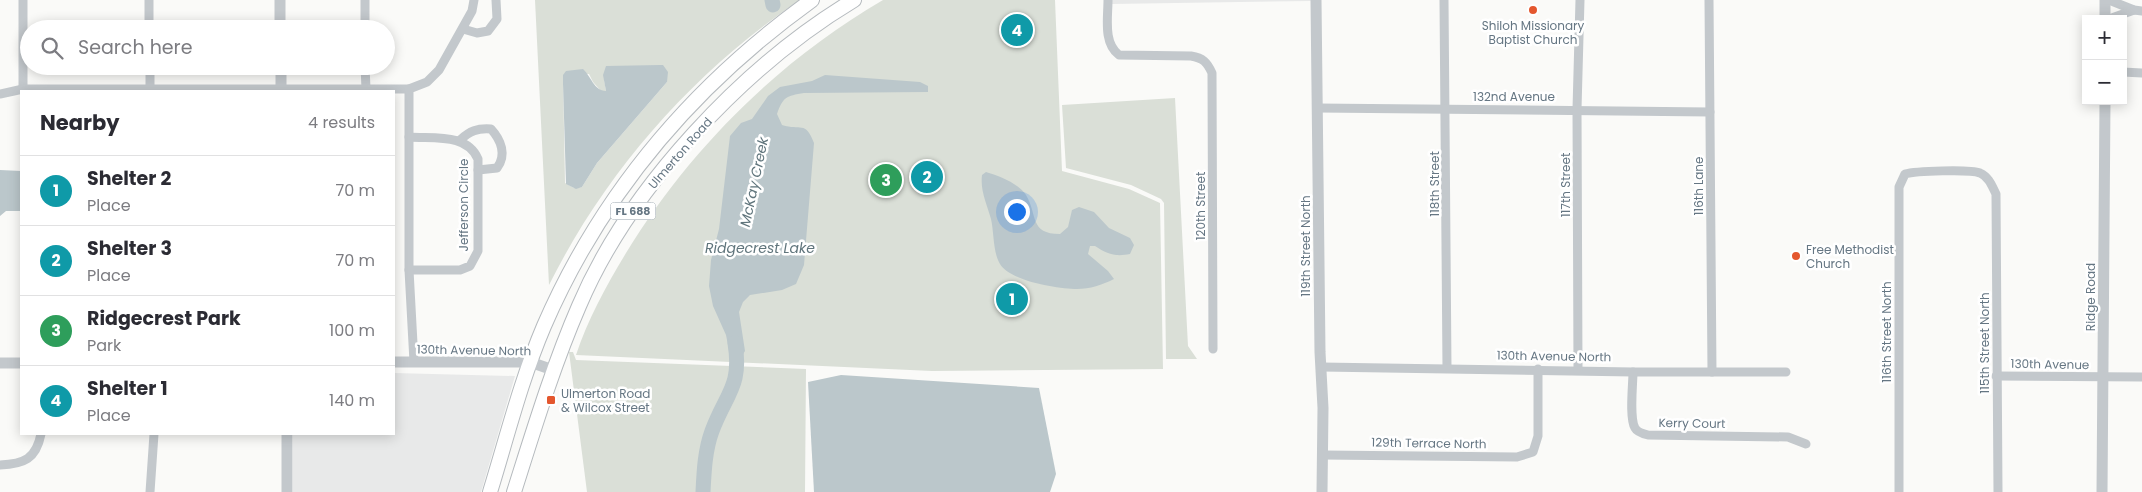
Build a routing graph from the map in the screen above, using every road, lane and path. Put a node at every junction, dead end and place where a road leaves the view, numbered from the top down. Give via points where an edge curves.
1 (23, 0) edge
2 (149, 0) edge
3 (280, 0) edge
4 (365, 0) edge
5 (474, 0) edge
6 (496, 0) edge
7 (812, 0) edge
8 (854, 0) edge
9 (1108, 0) edge
10 (1316, 0) edge
11 (1444, 0) edge
12 (1580, 0) edge
13 (1709, 0) edge
14 (2105, 0) edge
15 (2109, 0) edge
16 (2138, 11) edge
17 (2107, 15) edge
18 (2122, 15) edge
19 (23, 20) edge
20 (149, 20) edge
21 (280, 20) edge
22 (365, 20) edge
23 (463, 29) junction
24 (2127, 72) edge
25 (2142, 73) edge
26 (23, 75) edge
27 (150, 75) edge
28 (281, 75) edge
29 (365, 75) edge
30 (366, 88) junction
31 (23, 89) junction
32 (150, 89) junction
33 (409, 89) junction
34 (216, 90) edge
35 (281, 90) edge
36 (309, 90) edge
37 (0, 94) edge
38 (2104, 105) edge
39 (1318, 108) junction
40 (1446, 109) junction
41 (1578, 109) junction
42 (1710, 112) junction
43 (409, 138) junction
44 (460, 140) junction
45 (478, 170) junction
46 (1996, 194) joint
47 (409, 270) junction
48 (1213, 349) dead end
49 (395, 362) edge
50 (414, 362) junction
51 (530, 362) junction
52 (0, 363) edge
53 (20, 363) edge
54 (1322, 367) junction
55 (1447, 368) junction
56 (1538, 369) junction
57 (553, 370) junction
58 (1578, 370) junction
59 (1633, 372) junction
60 (1712, 372) junction
61 (1786, 372) dead end
62 (1996, 376) junction
63 (2103, 377) junction
64 (2142, 377) edge
65 (41, 435) edge
66 (154, 435) edge
67 (287, 435) edge
68 (1806, 444) dead end
69 (1323, 454) junction
70 (0, 465) edge
71 (150, 492) edge
72 (287, 492) edge
73 (490, 492) edge
74 (514, 492) edge
75 (1322, 492) edge
76 (1899, 492) edge
77 (1998, 492) edge
78 (2102, 492) edge

1 - 19 street
2 - 20 street
3 - 21 street
4 - 22 street
5 - 23 street
6 - 23 street via 497,19 488,30 477,33
7 - 51 main road, Ulmerton Road / FL 688 via 777,25 713,81 648,153 588,241 564,284
8 - 57 main road, Ulmerton Road / FL 688 via 782,50 758,71 688,141 645,193 610,244
9 - 48 street, 120th Street via 1109,39 1112,50 1119,55 1191,56 1201,58 1212,73
10 - 39 street, 119th Street North
11 - 40 street, 118th Street
12 - 41 street, 117th Street
13 - 42 street, 116th Lane
14 - 17 street
15 - 16 street
16 - 18 street
23 - 33 street via 439,70 428,82
24 - 25 street
26 - 31 street
27 - 32 street
28 - 35 street
29 - 30 street
30 - 33 street
30 - 36 street
31 - 32 street
31 - 37 street
32 - 34 street
33 - 43 street
38 - 63 street, Ridge Road
39 - 40 street, 132nd Avenue
39 - 54 street, 119th Street North
40 - 41 street, 132nd Avenue
40 - 55 street, 118th Street
41 - 42 street, 132nd Avenue
41 - 58 street, 117th Street
42 - 60 street, 116th Lane
43 - 44 street, Jefferson Circle
43 - 47 street
44 - 45 street, Jefferson Circle via 474,149
44 - 45 street via 481,128 491,130 501,144 502,162 498,168
45 - 47 street, Jefferson Circle via 478,251 474,261 460,270
46 - 62 street, 115th Street North
46 - 76 street, 116th Street North via 1989,180 1979,172 1915,171 1905,174 1899,187
47 - 50 street
49 - 50 street, 130th Avenue North
50 - 51 street, 130th Avenue North
51 - 57 street, 130th Avenue North
51 - 73 main road, Ulmerton Road / FL 688
52 - 53 street
54 - 55 street, 130th Avenue North
54 - 69 street, 119th Street North
55 - 56 street, 130th Avenue North
56 - 58 street, 130th Avenue North
56 - 69 street, 129th Terrace North via 1538,436 1533,452 1517,457
57 - 74 main road, Ulmerton Road / FL 688
58 - 59 street, 130th Avenue North
59 - 60 street, 130th Avenue North
59 - 68 street, Kerry Court via 1634,427 1643,434 1788,437
60 - 61 street, 130th Avenue North
62 - 63 street, 130th Avenue
62 - 77 street, 115th Street North
63 - 64 street
63 - 78 street, Ridge Road
65 - 70 street via 38,446 26,460
66 - 71 street
67 - 72 street
69 - 75 street, 119th Street North

